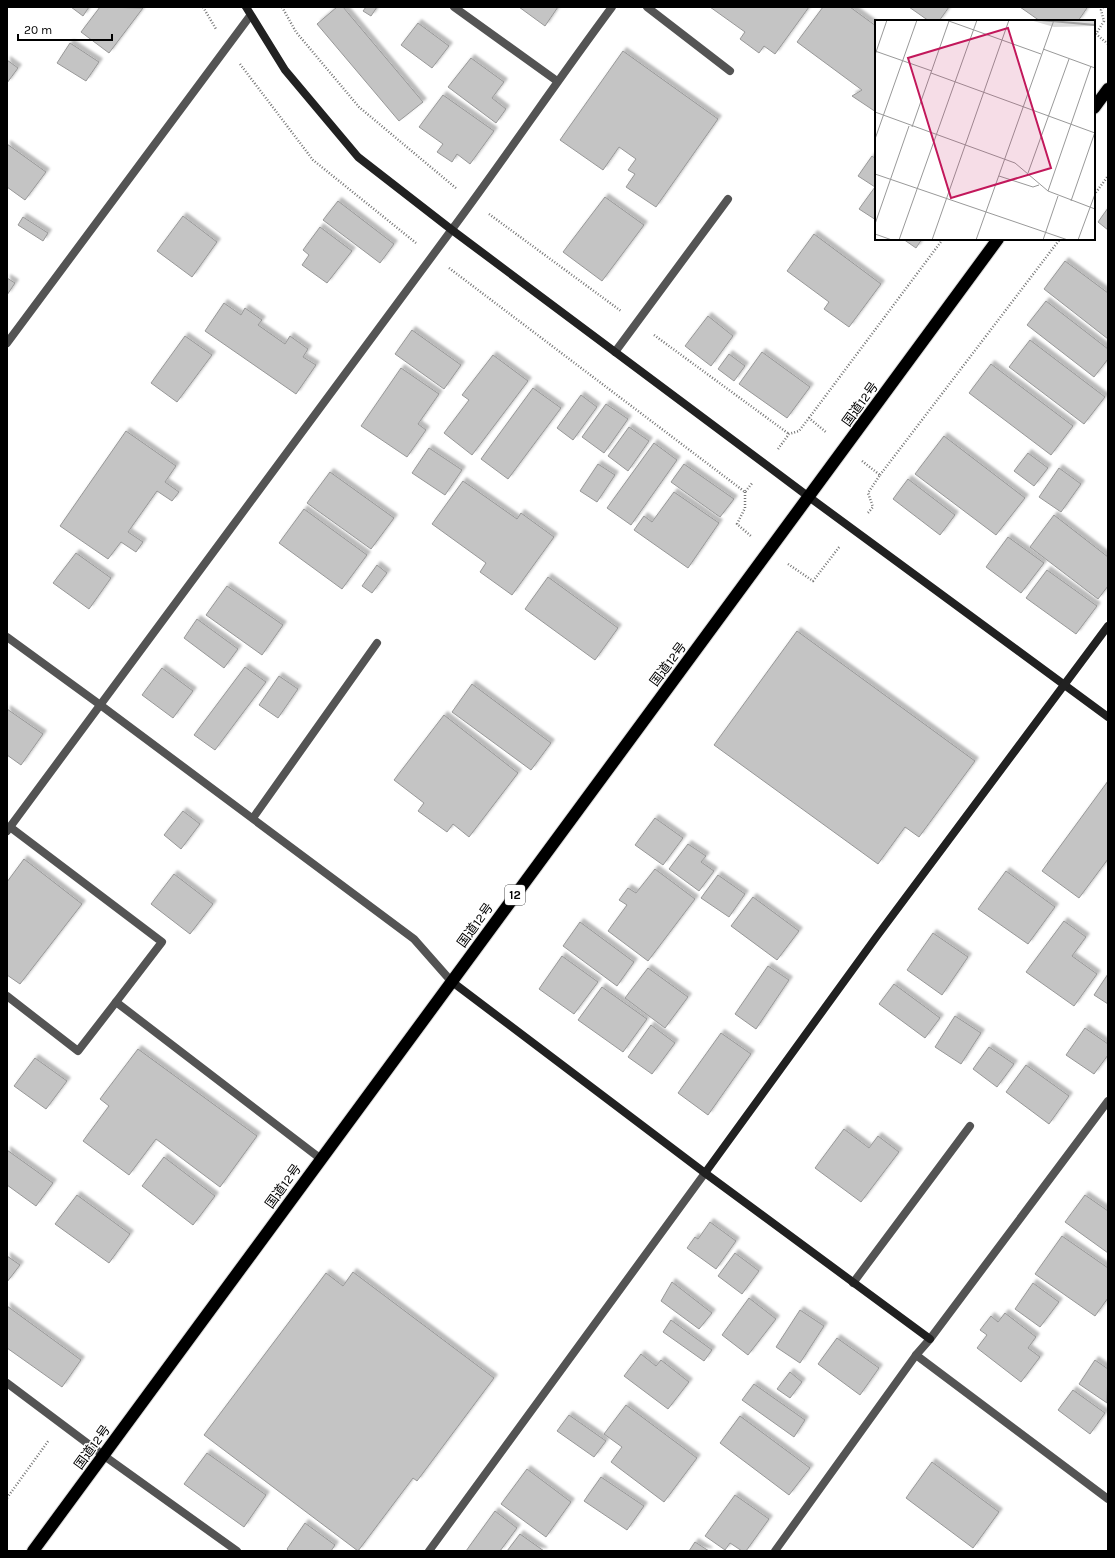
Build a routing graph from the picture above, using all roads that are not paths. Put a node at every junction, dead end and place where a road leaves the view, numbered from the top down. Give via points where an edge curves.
1 (246, 7) edge
2 (454, 7) edge
3 (612, 7) edge
4 (647, 7) edge
5 (250, 16) junction
6 (730, 72) dead end
7 (557, 81) junction
8 (1108, 89) edge
9 (1095, 107) edge
10 (728, 199) dead end
11 (452, 230) junction
12 (997, 240) edge
13 (7, 343) edge
14 (615, 352) junction
15 (809, 497) junction
16 (1108, 626) edge
17 (7, 637) edge
18 (377, 643) dead end
19 (1063, 685) junction
20 (99, 704) junction
21 (1108, 717) edge
22 (253, 818) junction
23 (8, 829) edge
24 (451, 981) junction
25 (7, 996) edge
26 (116, 1002) junction
27 (1108, 1101) edge
28 (970, 1126) dead end
29 (321, 1159) junction
30 (706, 1173) junction
31 (853, 1283) junction
32 (930, 1339) junction
33 (916, 1355) junction
34 (7, 1383) edge
35 (103, 1455) junction
36 (1108, 1499) edge
37 (33, 1551) edge
38 (237, 1551) edge
39 (429, 1551) edge
40 (775, 1551) edge

1 - 5 street
2 - 7 street
3 - 7 street
4 - 6 street
5 - 11 street via 284,70 358,157
5 - 13 street
7 - 11 street
8 - 9 highway
10 - 14 street
11 - 14 street
11 - 20 street
12 - 15 highway, 国道12号 / 12
14 - 15 street
15 - 19 street
15 - 24 highway, 国道12号 / 12
16 - 19 street
17 - 20 street
18 - 22 street
19 - 21 street
19 - 30 street
20 - 22 street
20 - 23 street
22 - 24 street via 414,939
23 - 26 street via 162,942
24 - 29 highway, 国道12号 / 12
24 - 30 street
25 - 26 street via 78,1051
26 - 29 street
27 - 32 street
28 - 31 street
29 - 35 highway, 国道12号 / 12
30 - 31 street
30 - 39 street
31 - 32 street
32 - 33 street
33 - 36 street
33 - 40 street
34 - 35 street
35 - 37 highway, 国道12号 / 12
35 - 38 street

